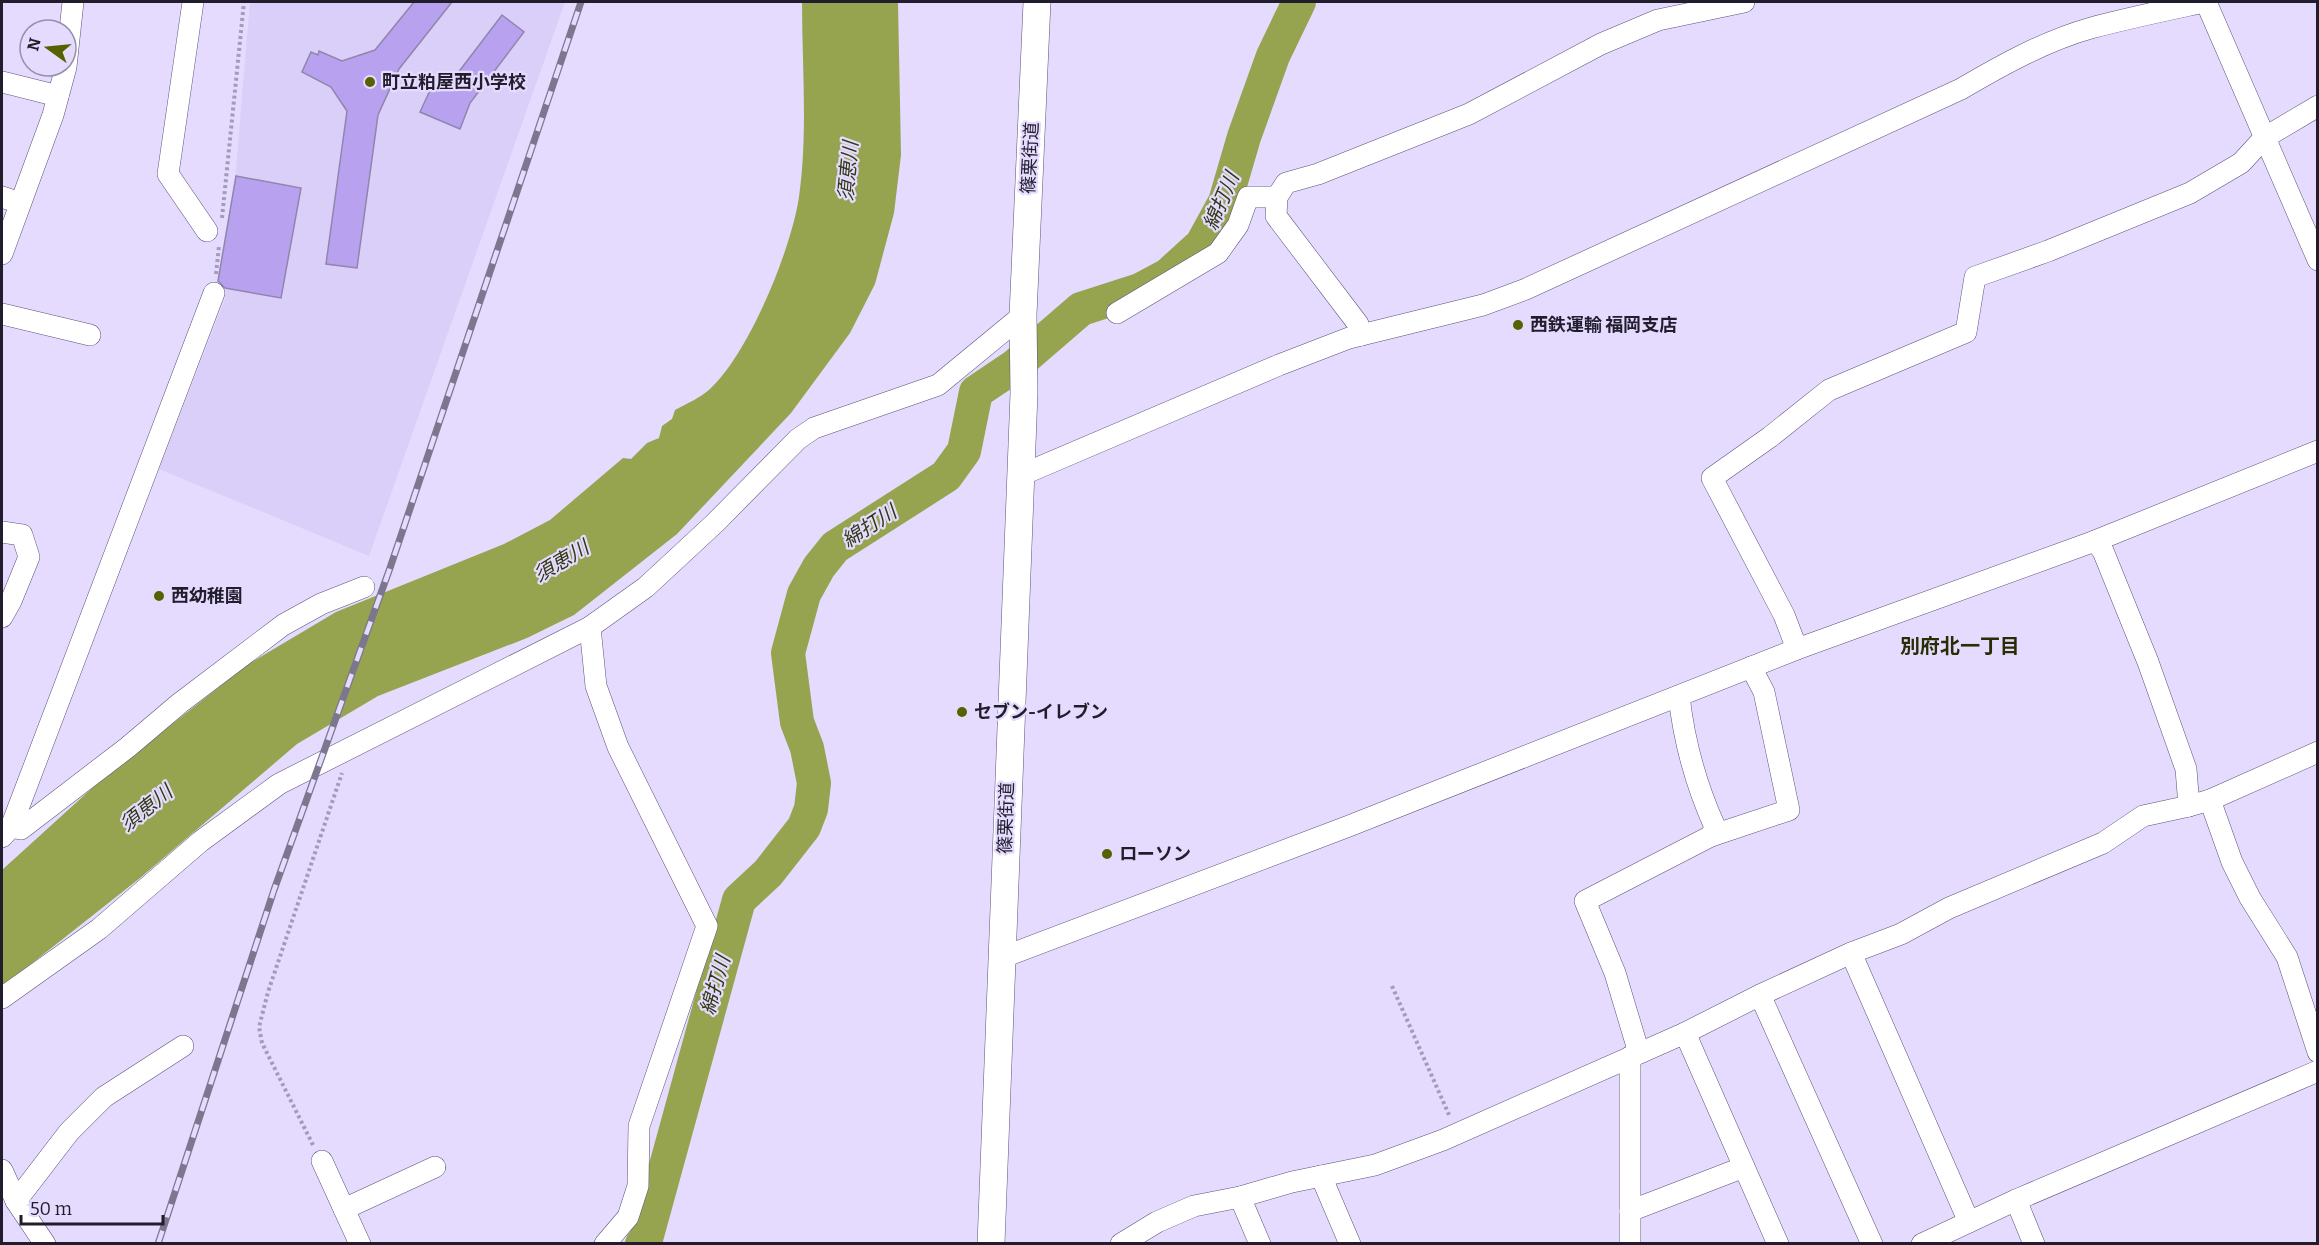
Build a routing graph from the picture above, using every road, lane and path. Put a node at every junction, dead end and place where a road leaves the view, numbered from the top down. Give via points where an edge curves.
1 (73, 2) edge
2 (193, 2) edge
3 (244, 2) edge
4 (1037, 2) edge
5 (1744, 2) edge
6 (2205, 2) edge
7 (2, 82) edge
8 (58, 96) junction
9 (2318, 106) edge
10 (2264, 138) junction
11 (1277, 197) junction
12 (11, 200) edge
13 (216, 229) junction
14 (2, 254) edge
15 (2318, 260) edge
16 (214, 293) joint
17 (2, 314) edge
18 (1117, 314) dead end
19 (1023, 315) junction
20 (90, 335) dead end
21 (1360, 335) junction
22 (2318, 451) edge
23 (1019, 476) junction
24 (2, 532) edge
25 (2095, 541) junction
26 (364, 587) dead end
27 (2, 617) edge
28 (590, 627) junction
29 (1797, 649) junction
30 (1751, 667) junction
31 (1679, 696) junction
32 (350, 749) junction
33 (2318, 752) edge
34 (2210, 800) junction
35 (2189, 806) junction
36 (6, 832) edge
37 (1711, 836) junction
38 (1851, 952) junction
39 (1001, 958) junction
40 (1392, 986) dead end
41 (1760, 995) junction
42 (2, 998) edge
43 (1685, 1033) junction
44 (183, 1046) dead end
45 (2318, 1052) edge
46 (1635, 1055) junction
47 (2318, 1071) edge
48 (1458, 1134) junction
49 (322, 1161) joint
50 (435, 1167) dead end
51 (1744, 1167) junction
52 (2, 1170) edge
53 (1321, 1176) junction
54 (1240, 1197) junction
55 (2016, 1200) junction
56 (16, 1201) junction
57 (344, 1209) junction
58 (1630, 1211) junction
59 (1969, 1222) junction
60 (45, 1244) edge
61 (360, 1244) edge
62 (605, 1244) edge
63 (992, 1244) edge
64 (1121, 1244) edge
65 (1260, 1244) edge
66 (1350, 1244) edge
67 (1630, 1244) edge
68 (1778, 1244) edge
69 (1872, 1244) edge
70 (1922, 1244) edge
71 (2034, 1244) edge

1 - 8 street via 66,67
2 - 13 street via 168,174
3 - 13 path
4 - 19 main road, 篠栗街道
5 - 11 street via 1659,20 1629,32 1469,114 1286,183
6 - 10 street
6 - 21 street via 2090,28 2047,44 1961,89 1526,290 1483,305
7 - 8 street
8 - 12 street
9 - 10 street
10 - 15 street
10 - 29 street via 2241,163 2190,193 1975,277 1966,332 1829,390 1712,478 1784,615
11 - 18 street via 1248,197 1238,225 1218,254
11 - 21 street via 1276,216 1358,324
12 - 14 street
13 - 16 path
16 - 36 street
17 - 20 street
19 - 23 main road, 篠栗街道
19 - 28 street via 938,385 814,428 646,587
21 - 23 street via 1279,365
22 - 25 street
23 - 39 main road, 篠栗街道
24 - 27 street via 22,535 29,557
25 - 29 street
25 - 35 street via 2103,551 2148,662 2186,769
26 - 36 street via 283,625 21,829
28 - 32 street
28 - 62 street via 596,686 618,747 707,926 639,1126 638,1186 628,1217
29 - 30 street
30 - 31 street
30 - 37 street via 1764,692 1789,810
31 - 37 street via 1699,791 1715,826
31 - 39 street
32 - 42 street via 279,784 201,841 99,929
32 - 49 path via 268,992 260,1027 262,1043
33 - 34 street
34 - 35 street
34 - 45 street via 2250,898 2287,957
35 - 38 street via 2142,816 2103,843
37 - 46 street via 1586,901 1614,972
38 - 41 street
38 - 59 street
39 - 63 main road, 篠栗街道
40 - 48 path
41 - 43 street
41 - 69 street
43 - 46 street
43 - 51 street
44 - 56 street via 104,1097 69,1132
46 - 48 street
46 - 58 street
47 - 55 street
48 - 53 street via 1375,1165
49 - 57 street
50 - 57 street
51 - 58 street
51 - 68 street
52 - 56 street
53 - 54 street
53 - 66 street
54 - 64 street via 1194,1206
54 - 65 street
55 - 59 street
55 - 71 street
56 - 60 street
57 - 61 street
58 - 67 street
59 - 70 street

